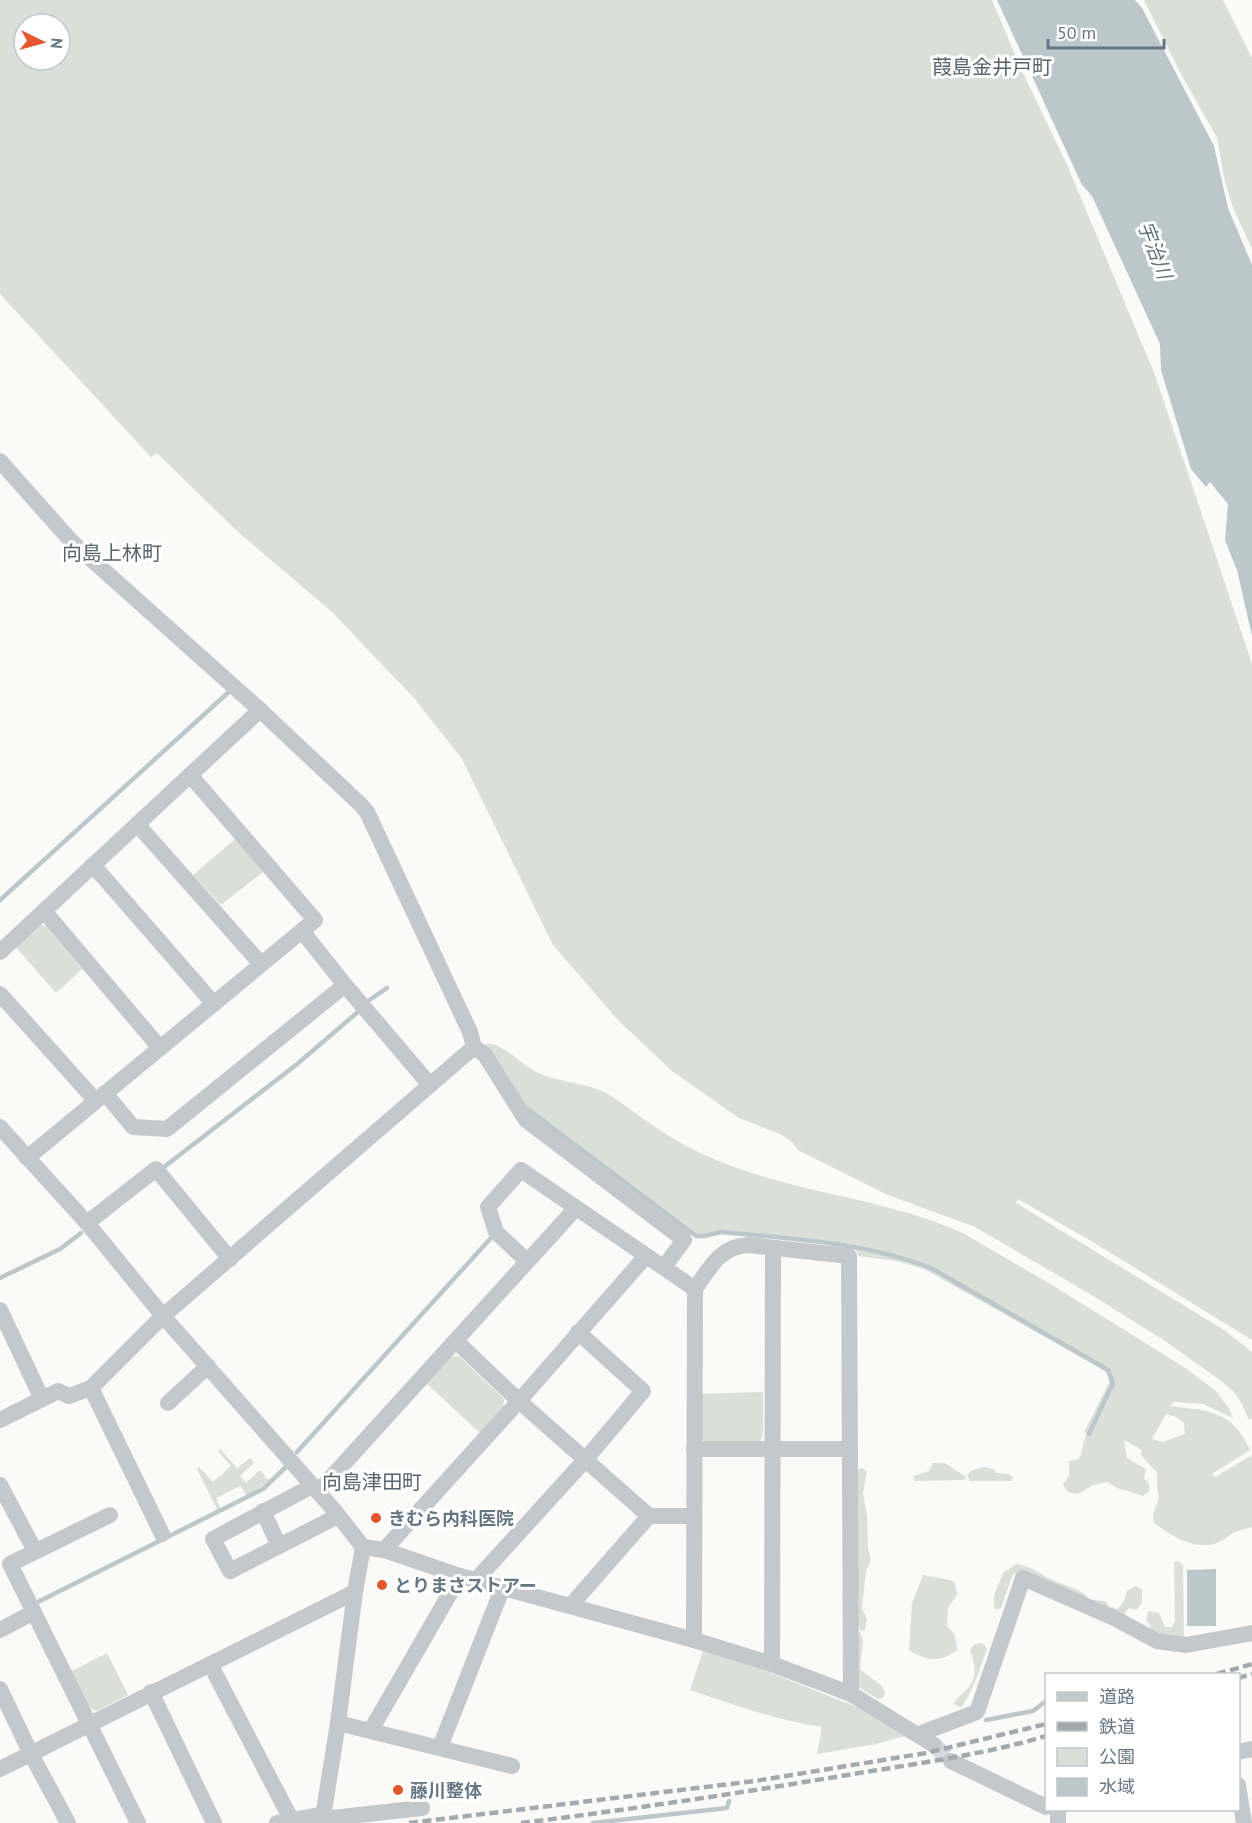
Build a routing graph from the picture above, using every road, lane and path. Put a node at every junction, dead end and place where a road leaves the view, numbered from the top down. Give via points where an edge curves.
1 (0, 461) edge
2 (260, 710) junction
3 (190, 775) junction
4 (137, 824) junction
5 (93, 865) junction
6 (44, 911) junction
7 (302, 931) junction
8 (0, 952) edge
9 (261, 964) junction
10 (345, 985) junction
11 (0, 994) edge
12 (214, 1004) junction
13 (474, 1047) junction
14 (160, 1048) junction
15 (430, 1085) junction
16 (100, 1097) junction
17 (0, 1127) edge
18 (27, 1158) junction
19 (576, 1208) junction
20 (87, 1223) junction
21 (773, 1248) junction
22 (646, 1256) junction
23 (230, 1259) junction
24 (527, 1261) junction
25 (664, 1268) junction
26 (695, 1289) junction
27 (0, 1310) edge
28 (163, 1316) junction
29 (579, 1332) junction
30 (456, 1341) junction
31 (208, 1366) junction
32 (91, 1388) junction
33 (42, 1399) junction
34 (519, 1401) junction
35 (168, 1403) dead end
36 (0, 1420) edge
37 (694, 1449) junction
38 (772, 1449) junction
39 (850, 1449) junction
40 (586, 1459) junction
41 (0, 1485) edge
42 (315, 1489) junction
43 (263, 1511) junction
44 (110, 1515) dead end
45 (338, 1516) junction
46 (649, 1516) junction
47 (694, 1516) junction
48 (162, 1534) dead end
49 (279, 1546) junction
50 (363, 1547) junction
51 (384, 1550) junction
52 (36, 1551) junction
53 (468, 1578) junction
54 (503, 1587) junction
55 (355, 1592) junction
56 (572, 1605) junction
57 (34, 1612) junction
58 (0, 1630) edge
59 (1252, 1633) edge
60 (694, 1640) junction
61 (210, 1664) junction
62 (772, 1664) junction
63 (0, 1689) edge
64 (151, 1692) junction
65 (851, 1694) junction
66 (338, 1723) junction
67 (89, 1724) junction
68 (371, 1730) junction
69 (919, 1734) junction
70 (934, 1745) tunnel mouth
71 (440, 1747) junction
72 (31, 1754) junction
73 (951, 1761) tunnel mouth
74 (512, 1766) dead end
75 (0, 1769) edge
76 (1240, 1791) edge
77 (422, 1808) dead end
78 (1045, 1808) edge
79 (323, 1818) edge
80 (284, 1822) edge
81 (68, 1823) edge
82 (138, 1823) edge
83 (214, 1823) edge
84 (1245, 1823) edge

1 - 2 street via 72,542
2 - 3 street
2 - 13 street via 367,812
3 - 4 street
3 - 7 street via 315,920
4 - 5 street
4 - 9 street
5 - 6 street
5 - 12 street
6 - 8 street
6 - 14 street
7 - 9 street
7 - 10 street
9 - 12 street
10 - 15 street
10 - 16 street via 167,1129 134,1127
11 - 16 street
12 - 14 street
13 - 15 street
13 - 25 street via 485,1055 526,1120 684,1240
14 - 16 street
15 - 23 street
16 - 18 street
17 - 18 street
18 - 20 street
19 - 22 street
19 - 24 street
19 - 24 street via 521,1170 488,1207 496,1232
20 - 23 street via 156,1169
20 - 28 street
21 - 26 street via 738,1245 721,1254
21 - 38 street
21 - 39 street via 849,1256
22 - 25 street
22 - 29 street
23 - 28 street
24 - 30 street
25 - 26 street
26 - 37 street
27 - 33 street
28 - 31 street
28 - 32 street
29 - 34 street
29 - 40 street via 644,1391
30 - 34 street
30 - 42 street
31 - 35 street
31 - 42 street
32 - 33 street via 69,1396 58,1391
32 - 48 street
33 - 36 street
34 - 40 street
34 - 51 street
37 - 38 street
37 - 47 street
38 - 39 street
38 - 62 street
39 - 65 street
40 - 46 street
40 - 53 street
41 - 52 street
42 - 43 street
42 - 45 street
43 - 49 street
43 - 49 street via 213,1539 230,1571
44 - 52 street
45 - 49 street
45 - 50 street
46 - 47 street
46 - 56 street
47 - 60 street
50 - 51 street
50 - 55 street
51 - 53 street
52 - 57 street via 10,1563
53 - 54 street
53 - 68 street
54 - 56 street
54 - 71 street
55 - 61 street
55 - 66 street
56 - 60 street
57 - 58 street
57 - 67 street
59 - 69 street via 1186,1645 1157,1641 1023,1578 977,1712
60 - 62 street
61 - 64 street
61 - 80 street
62 - 65 street
63 - 72 street
64 - 67 street
64 - 83 street
65 - 69 street
66 - 68 street
66 - 79 street
67 - 72 street
67 - 82 street
68 - 71 street
69 - 70 street
71 - 74 street
72 - 75 street
72 - 81 street
73 - 78 street
76 - 84 street
77 - 79 street
79 - 80 street

